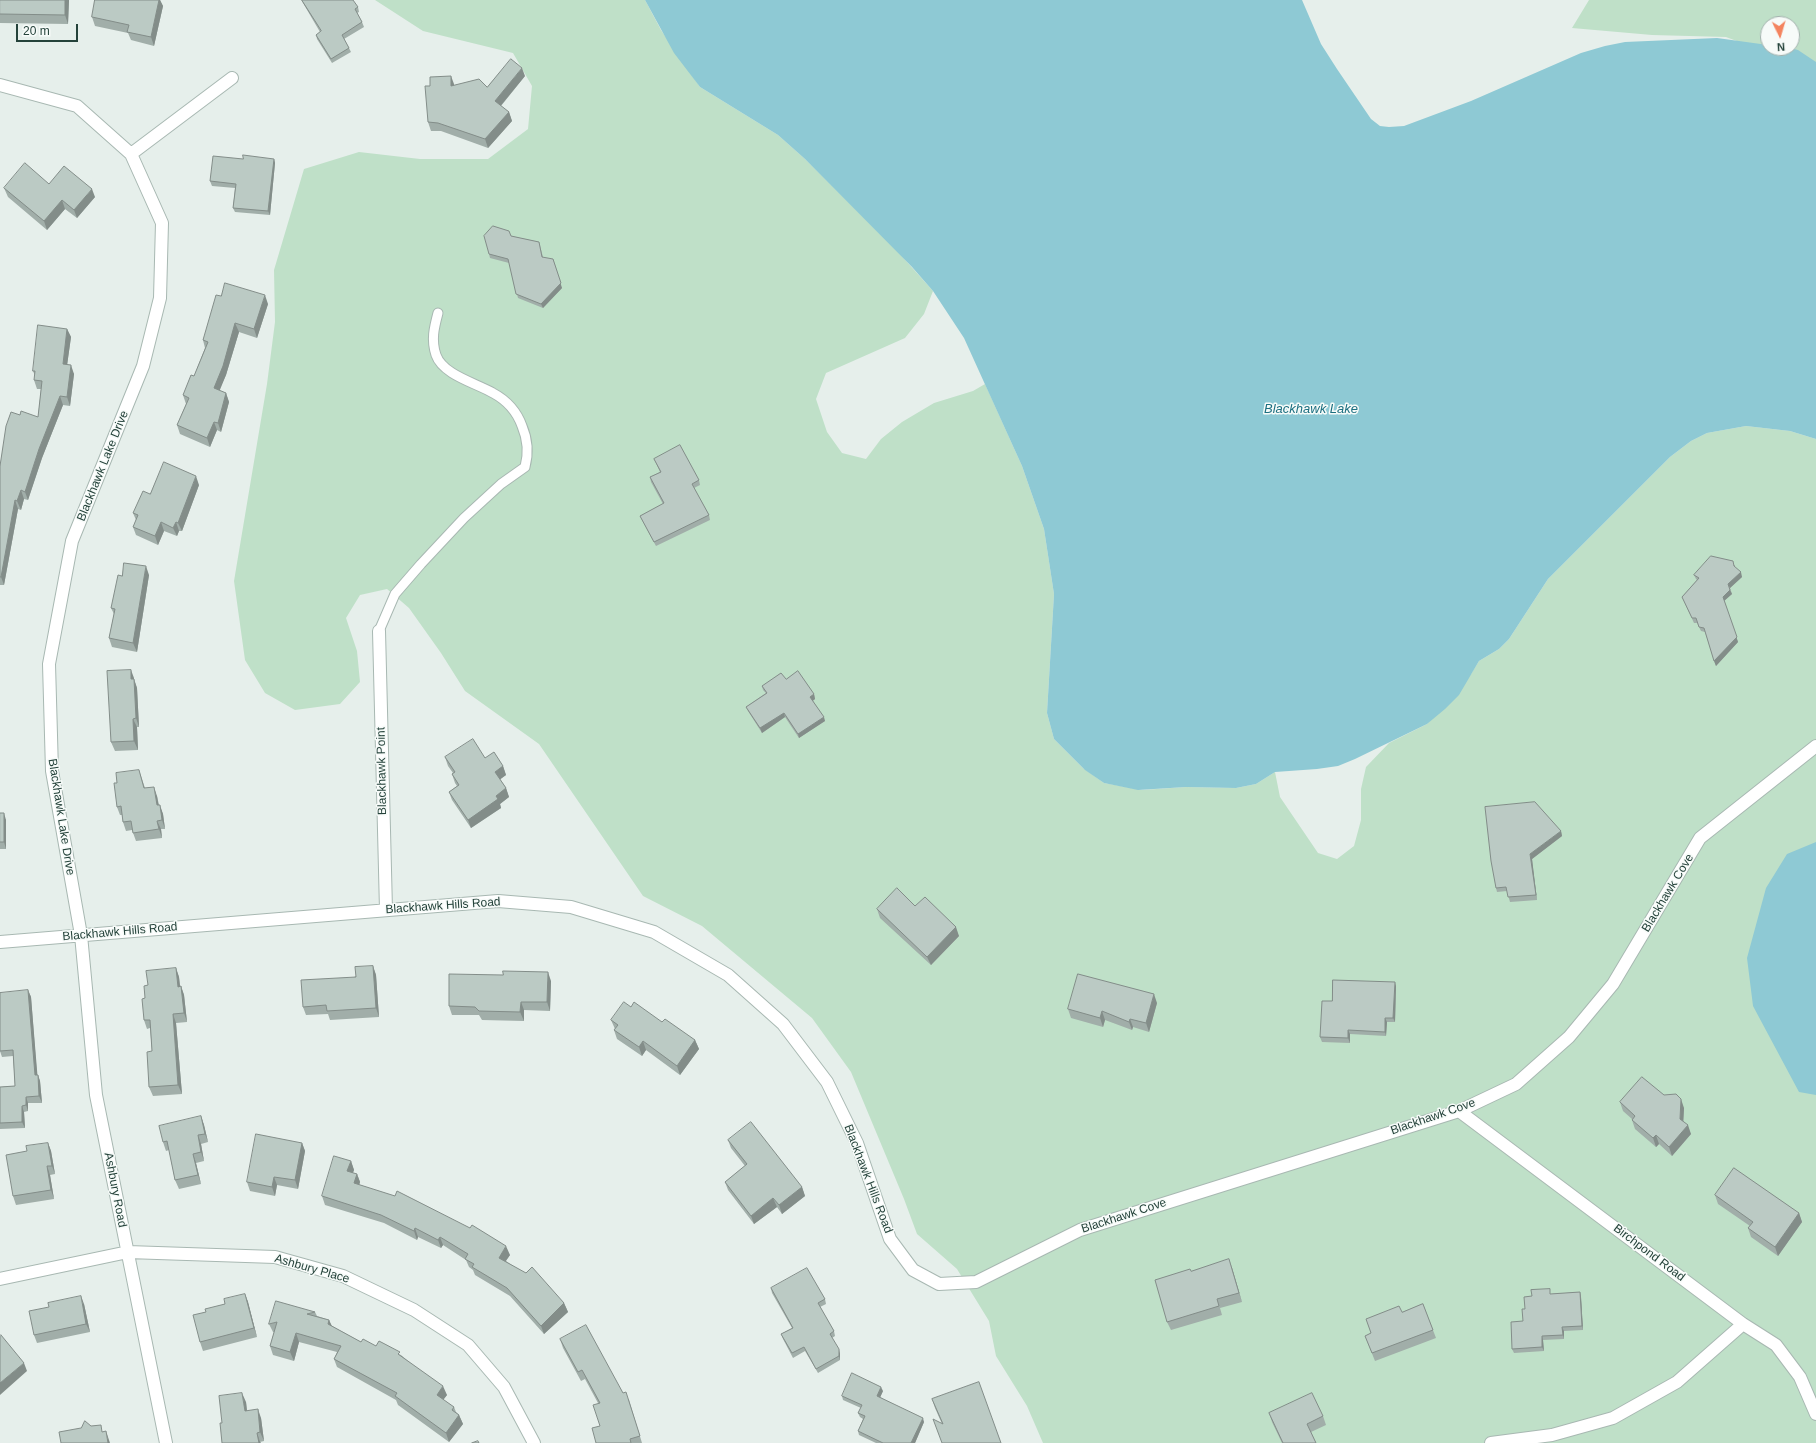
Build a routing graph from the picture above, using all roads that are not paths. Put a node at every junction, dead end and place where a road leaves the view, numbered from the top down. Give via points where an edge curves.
1 (232, 78) dead end
2 (0, 85) edge
3 (131, 154) junction
4 (438, 313) dead end
5 (379, 631) joint
6 (1816, 746) edge
7 (386, 910) junction
8 (81, 935) junction
9 (0, 942) edge
10 (1459, 1111) junction
11 (128, 1252) junction
12 (0, 1279) edge
13 (939, 1284) joint
14 (1743, 1324) junction
15 (1816, 1414) edge
16 (166, 1443) edge
17 (534, 1443) edge
18 (1491, 1443) edge

1 - 3 street
2 - 3 street, Blackhawk Lake Drive via 77,106
3 - 8 street, Blackhawk Lake Drive via 162,224 160,298 143,366 72,541 49,664 52,771
4 - 5 lane via 432,335 436,356 445,368 494,393 517,413 526,436 529,454 525,467 501,484 464,518 395,594
5 - 7 street, Blackhawk Point
6 - 10 street, Blackhawk Cove via 1700,838 1613,984 1569,1037 1516,1084
7 - 8 street, Blackhawk Hills Road
7 - 13 street, Blackhawk Hills Road via 498,901 571,907 654,932 728,975 783,1024 827,1082 857,1143 890,1239 913,1270
8 - 9 street, Blackhawk Hills Road
8 - 11 street, Ashbury Road via 96,1095
10 - 13 street, Blackhawk Cove via 1080,1230 976,1282
10 - 14 street, Birchpond Road
11 - 12 street, Ashbury Place
11 - 16 street, Ashbury Road
11 - 17 street, Ashbury Place via 275,1257 343,1276 414,1310 468,1345 504,1387
14 - 15 street, Birchpond Road via 1776,1346 1800,1377
14 - 18 street via 1677,1382 1612,1418 1552,1435

